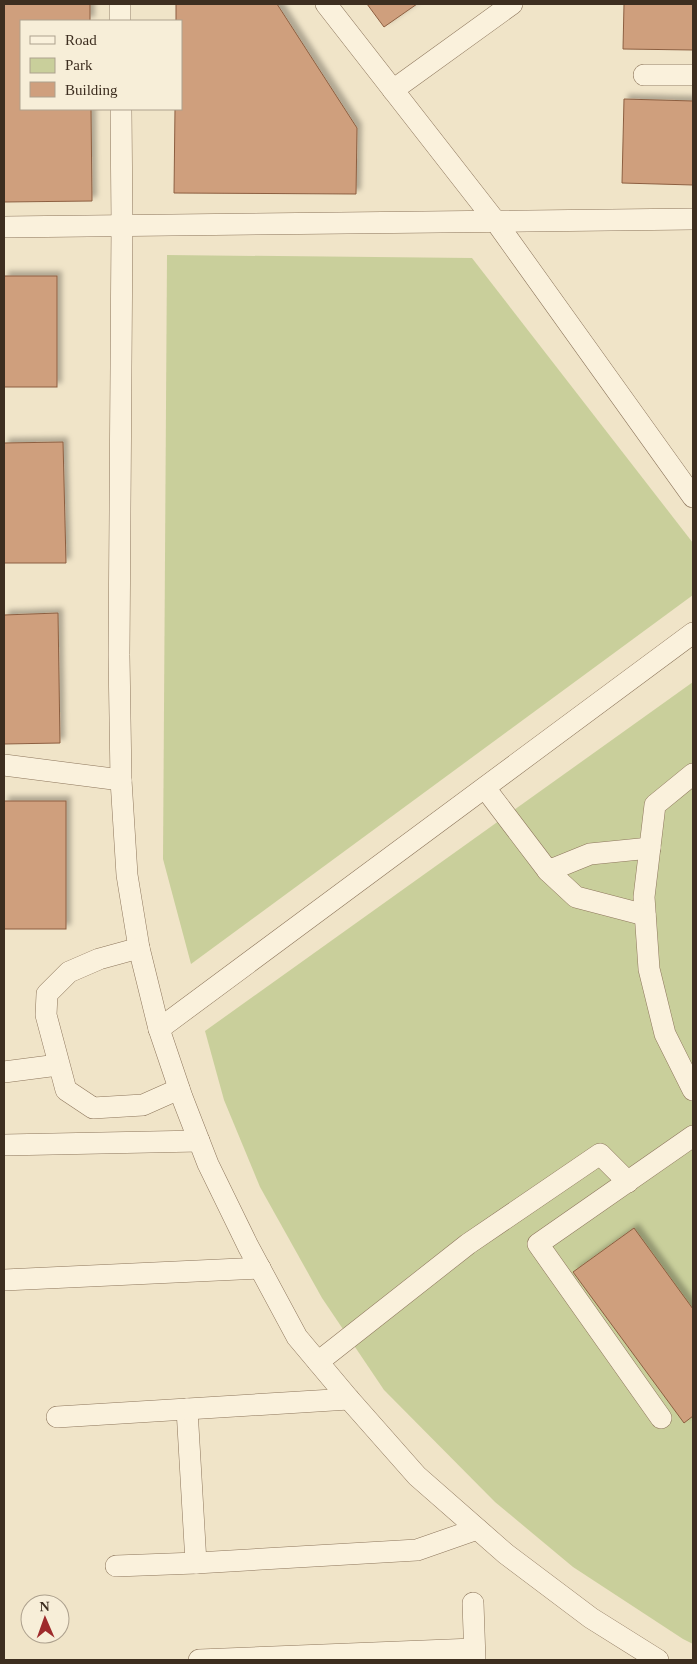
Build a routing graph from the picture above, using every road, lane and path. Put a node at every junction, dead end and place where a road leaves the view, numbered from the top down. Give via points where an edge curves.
1 (120, 4) edge
2 (326, 4) edge
3 (512, 4) edge
4 (120, 20) edge
5 (644, 75) dead end
6 (693, 76) edge
7 (393, 90) junction
8 (121, 110) edge
9 (693, 219) edge
10 (496, 222) junction
11 (122, 225) junction
12 (4, 227) edge
13 (693, 497) edge
14 (693, 634) edge
15 (4, 765) edge
16 (693, 774) edge
17 (121, 780) junction
18 (485, 788) junction
19 (650, 848) junction
20 (548, 871) junction
21 (645, 915) junction
22 (139, 948) junction
23 (159, 1029) junction
24 (58, 1065) junction
25 (4, 1072) edge
26 (178, 1089) junction
27 (693, 1090) edge
28 (693, 1136) edge
29 (199, 1141) junction
30 (4, 1145) edge
31 (628, 1182) junction
32 (260, 1268) junction
33 (4, 1280) edge
34 (318, 1362) junction
35 (349, 1399) junction
36 (187, 1410) junction
37 (57, 1417) dead end
38 (661, 1418) dead end
39 (477, 1529) junction
40 (196, 1563) junction
41 (116, 1566) dead end
42 (473, 1603) dead end
43 (474, 1654) edge
44 (199, 1660) edge
45 (658, 1660) edge

1 - 4 street
2 - 7 street
3 - 7 street
5 - 6 street
7 - 10 street
8 - 11 street
9 - 10 street
10 - 11 street
10 - 13 street
11 - 12 street
11 - 17 street
14 - 18 street
15 - 17 street
16 - 19 street via 655,805
17 - 22 street via 127,875
18 - 20 street
18 - 23 street
19 - 20 street via 590,854
19 - 21 street
20 - 21 street via 576,897
21 - 27 street via 649,969 665,1034
22 - 23 street
22 - 24 street via 99,959 69,972 47,994 46,1015
23 - 26 street
24 - 25 street
24 - 26 street via 66,1090 93,1108 143,1105
26 - 29 street
28 - 31 street
29 - 30 street
29 - 32 street
31 - 34 street via 600,1154 468,1244
31 - 38 street via 538,1244
32 - 33 street
32 - 34 street via 297,1336
34 - 35 street
35 - 36 street
35 - 39 street via 417,1476
36 - 37 street
36 - 40 street
39 - 40 street via 418,1550
39 - 45 street via 591,1618
40 - 41 street
42 - 43 street
43 - 44 street

